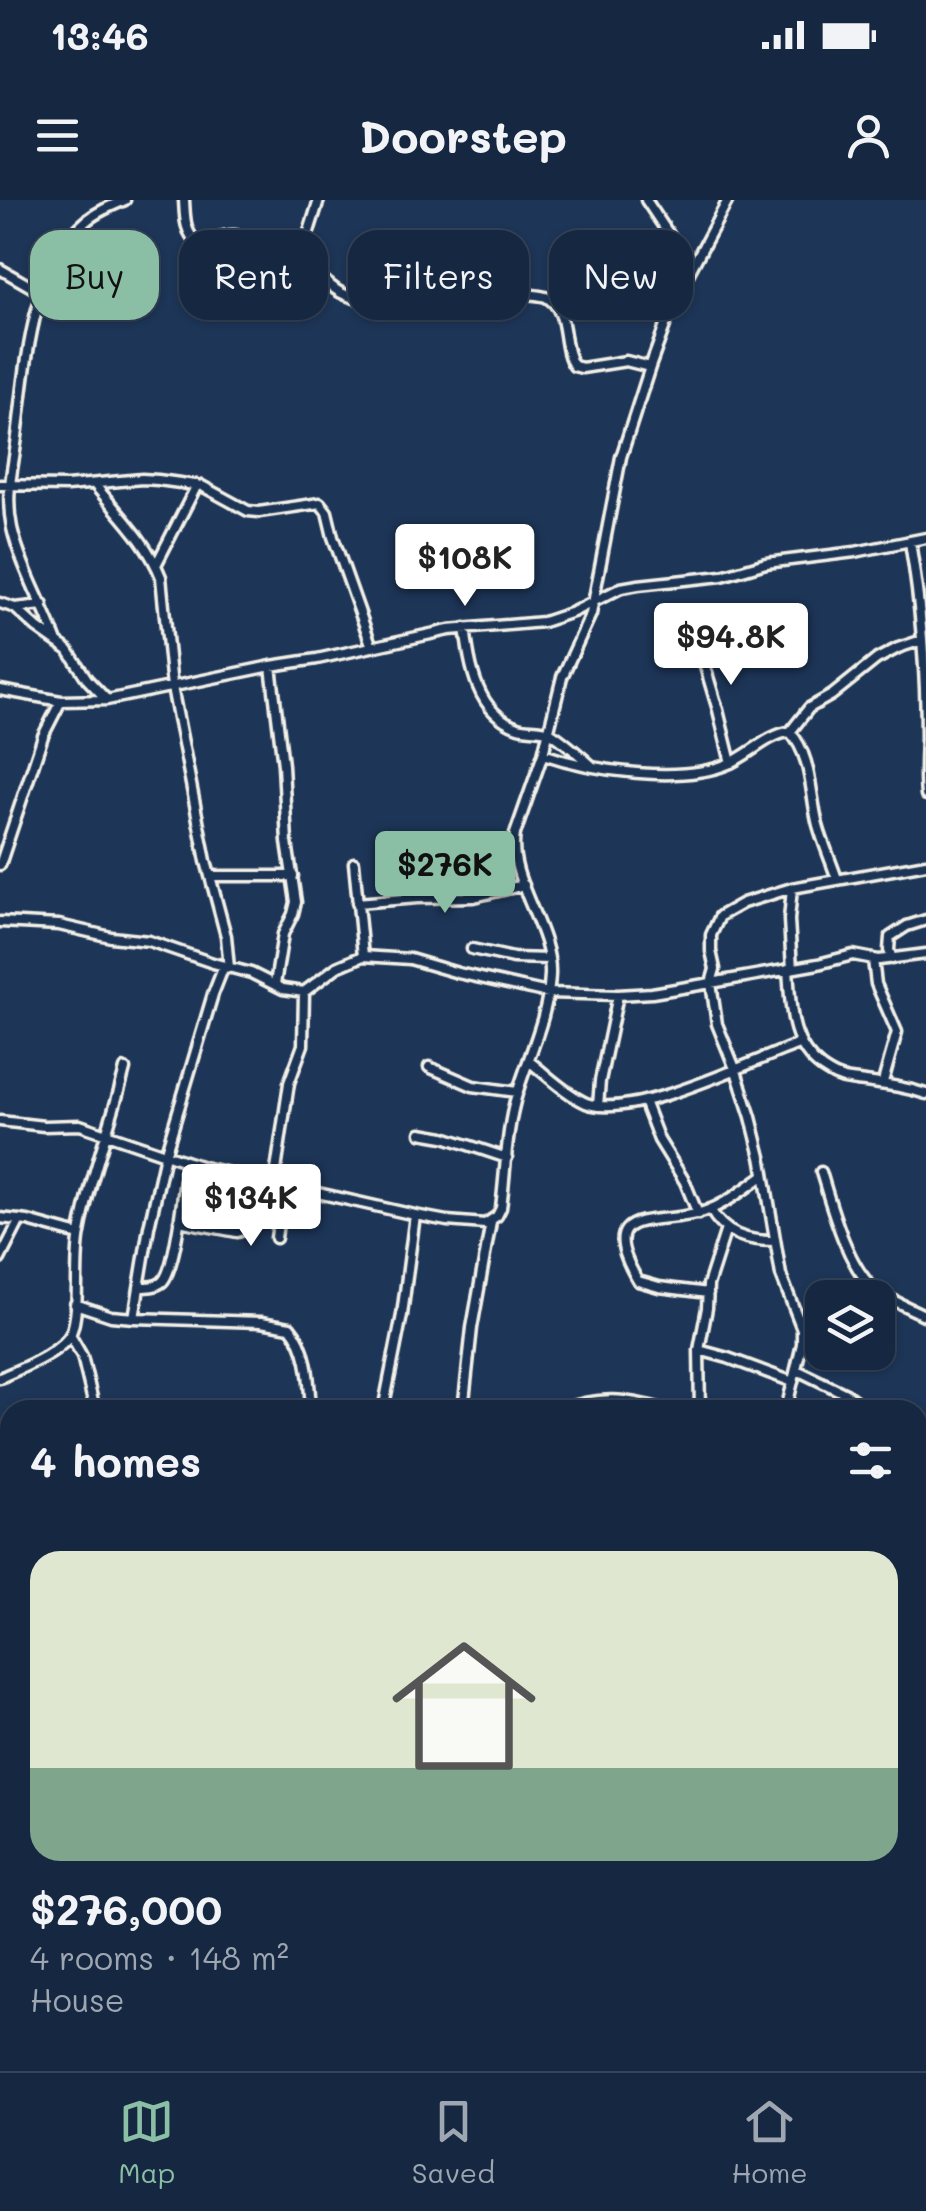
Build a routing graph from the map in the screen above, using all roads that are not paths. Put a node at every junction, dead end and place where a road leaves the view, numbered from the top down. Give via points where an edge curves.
1 (125, 200) edge
2 (184, 200) edge
3 (319, 200) edge
4 (646, 200) edge
5 (728, 200) edge
6 (78, 230) edge
7 (188, 230) edge
8 (310, 230) edge
9 (666, 230) edge
10 (693, 267) edge
11 (0, 269) edge
12 (328, 284) edge
13 (30, 286) edge
14 (36, 320) edge
15 (667, 320) edge
16 (650, 367) junction
17 (4, 485) edge
18 (95, 485) junction
19 (197, 485) junction
20 (926, 538) edge
21 (910, 542) junction
22 (156, 564) junction
23 (596, 599) junction
24 (0, 603) edge
25 (43, 605) junction
26 (15, 608) junction
27 (692, 623) dead end
28 (466, 628) junction
29 (922, 640) junction
30 (57, 642) junction
31 (372, 647) junction
32 (271, 666) junction
33 (172, 687) junction
34 (0, 690) edge
35 (108, 700) junction
36 (61, 702) junction
37 (549, 732) junction
38 (790, 732) junction
39 (543, 754) junction
40 (731, 763) junction
41 (594, 768) junction
42 (926, 795) edge
43 (354, 862) dead end
44 (926, 864) edge
45 (0, 865) edge
46 (210, 876) junction
47 (293, 876) junction
48 (838, 879) junction
49 (524, 886) junction
50 (792, 888) junction
51 (357, 903) junction
52 (926, 920) edge
53 (0, 922) edge
54 (472, 949) dead end
55 (926, 954) edge
56 (363, 956) junction
57 (550, 958) junction
58 (892, 959) junction
59 (872, 960) junction
60 (227, 967) junction
61 (790, 969) junction
62 (711, 983) junction
63 (274, 984) junction
64 (304, 992) junction
65 (548, 992) junction
66 (618, 995) junction
67 (799, 1044) junction
68 (530, 1062) junction
69 (429, 1067) dead end
70 (125, 1069) dead end
71 (736, 1071) junction
72 (883, 1082) junction
73 (517, 1092) junction
74 (926, 1094) edge
75 (644, 1101) junction
76 (598, 1106) junction
77 (0, 1121) edge
78 (106, 1133) junction
79 (421, 1133) dead end
80 (165, 1155) junction
81 (507, 1158) junction
82 (188, 1163) junction
83 (821, 1172) dead end
84 (764, 1175) junction
85 (262, 1181) junction
86 (278, 1185) junction
87 (710, 1209) junction
88 (698, 1214) junction
89 (416, 1215) junction
90 (0, 1218) edge
91 (20, 1220) junction
92 (178, 1222) junction
93 (491, 1222) junction
94 (726, 1229) junction
95 (79, 1235) junction
96 (276, 1238) dead end
97 (774, 1241) junction
98 (0, 1259) edge
99 (139, 1287) junction
100 (708, 1293) junction
101 (75, 1304) junction
102 (926, 1316) edge
103 (134, 1318) junction
104 (70, 1334) junction
105 (699, 1350) junction
106 (797, 1370) junction
107 (0, 1378) edge
108 (792, 1382) junction
109 (93, 1400) edge
110 (310, 1400) edge
111 (385, 1400) edge
112 (464, 1400) edge
113 (700, 1400) edge
114 (788, 1400) edge
115 (854, 1400) edge

1 - 6 street
2 - 7 street
3 - 8 street
4 - 9 street
5 - 10 street
11 - 13 street
12 - 16 street via 358,299 390,302 456,288 540,294 561,318 574,366 626,360
14 - 17 street
15 - 16 street
16 - 23 street via 621,456
17 - 18 street
17 - 25 street via 19,553
18 - 19 street via 142,479
18 - 22 street
19 - 22 street
19 - 31 street via 248,511 324,505
20 - 21 street
21 - 23 street via 638,584
21 - 29 street
22 - 33 street
23 - 28 street via 542,622
23 - 37 street via 562,677
24 - 26 street
25 - 26 street
25 - 30 street
26 - 30 street
27 - 40 street
28 - 31 street
28 - 37 street via 485,702 518,727
29 - 38 street via 877,660 809,708
29 - 42 street
30 - 35 street
31 - 32 street
32 - 33 street
32 - 47 street
33 - 35 street
33 - 46 street
34 - 36 street
35 - 36 street
36 - 45 street
37 - 39 street
37 - 41 street
38 - 40 street
38 - 48 street via 803,753
39 - 41 street
39 - 49 street via 513,845
40 - 41 street via 666,773
43 - 51 street
44 - 48 street
46 - 47 street
46 - 60 street
47 - 63 street via 296,902
48 - 50 street
49 - 51 street via 473,897
49 - 57 street
50 - 61 street
50 - 62 street via 720,916 711,935
51 - 56 street
52 - 58 street via 890,937
53 - 60 street via 149,940
54 - 57 street
55 - 58 street
56 - 64 street
56 - 65 street via 398,956
57 - 65 street
58 - 59 street
59 - 61 street via 852,955
59 - 72 street via 897,1032
60 - 63 street
60 - 80 street
61 - 62 street
61 - 67 street
62 - 66 street
62 - 71 street via 717,1024
63 - 64 street
64 - 86 street via 303,1045 289,1084
65 - 66 street
65 - 68 street
66 - 76 street
67 - 71 street
67 - 72 street via 837,1077
68 - 73 street
68 - 76 street
69 - 73 street via 473,1086
70 - 78 street
71 - 75 street
71 - 84 street
72 - 74 street
73 - 81 street
75 - 76 street
75 - 88 street
77 - 78 street via 80,1125
78 - 80 street
78 - 95 street
79 - 81 street
80 - 82 street
80 - 99 street
81 - 93 street via 501,1208
82 - 85 street
82 - 92 street
83 - 102 street via 862,1274 878,1291
84 - 87 street
84 - 97 street
85 - 86 street
85 - 92 street via 247,1230
86 - 89 street
86 - 96 street
87 - 88 street
87 - 94 street
88 - 100 street via 638,1220 623,1234 624,1244 638,1281
89 - 93 street
89 - 111 street
90 - 91 street
91 - 95 street
91 - 98 street
92 - 99 street via 166,1278
93 - 112 street
94 - 97 street via 744,1239
94 - 100 street
95 - 101 street
97 - 106 street via 802,1329
99 - 103 street
100 - 105 street
101 - 103 street
101 - 104 street
103 - 110 street via 290,1327 304,1355
104 - 107 street via 53,1351
104 - 109 street
105 - 108 street
105 - 113 street
106 - 108 street
106 - 115 street
108 - 114 street

